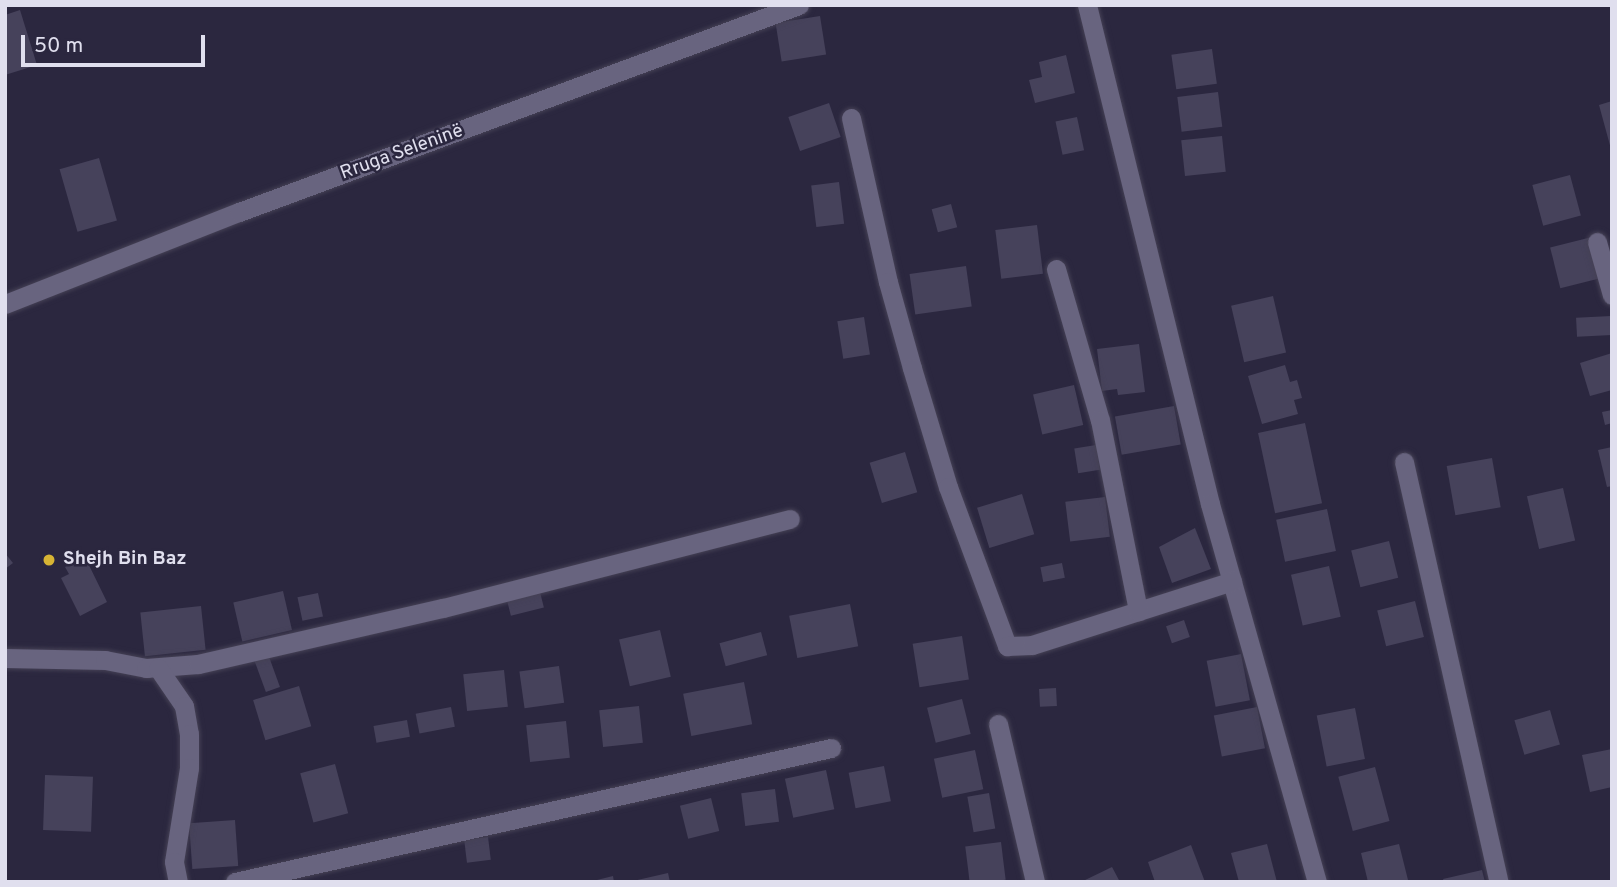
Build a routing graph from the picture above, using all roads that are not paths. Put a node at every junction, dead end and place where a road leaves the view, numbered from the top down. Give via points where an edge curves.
1 (799, 5) edge
2 (1087, 5) edge
3 (851, 118) dead end
4 (1597, 242) dead end
5 (1056, 269) dead end
6 (1612, 295) edge
7 (5, 304) edge
8 (1404, 462) dead end
9 (790, 519) dead end
10 (1232, 581) junction
11 (1138, 611) junction
12 (5, 658) edge
13 (158, 668) junction
14 (998, 724) dead end
15 (831, 748) dead end
16 (178, 882) edge
17 (235, 882) edge
18 (1035, 882) edge
19 (1317, 882) edge
20 (1499, 882) edge

1 - 7 street, Rruga Seleninë via 239,212
2 - 10 street
3 - 11 street via 909,356 999,634 1007,646 1032,645
4 - 6 street
5 - 11 street via 1100,420
8 - 20 street
9 - 13 street via 443,608 198,664
10 - 11 street
10 - 19 street
12 - 13 street via 64,657
13 - 16 street via 184,706 189,734 189,768 174,862
14 - 18 street
15 - 17 street

